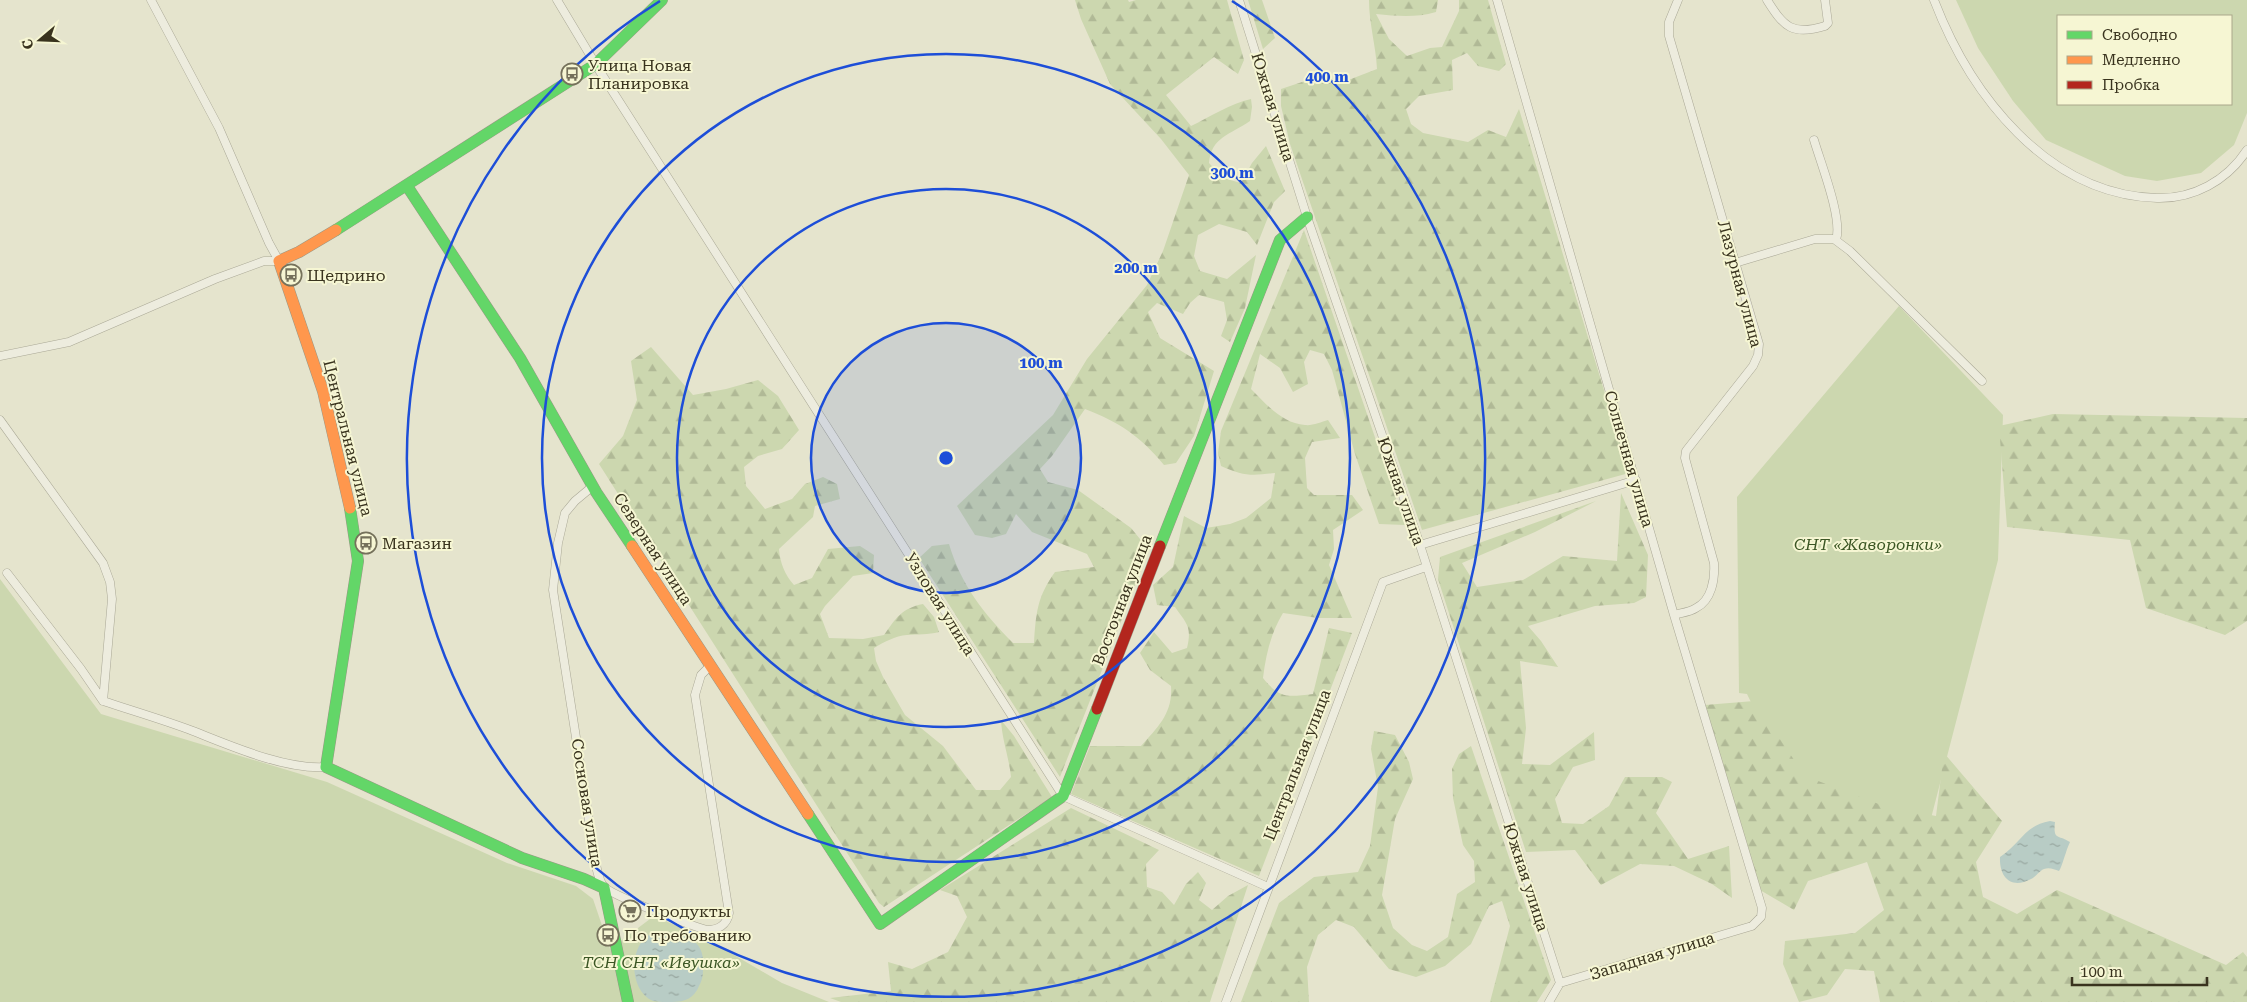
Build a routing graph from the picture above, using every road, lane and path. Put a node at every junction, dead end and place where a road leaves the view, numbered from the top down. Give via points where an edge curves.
1 (151, 0) edge
2 (557, 0) edge
3 (662, 0) edge
4 (1239, 0) edge
5 (1497, 0) edge
6 (1678, 0) edge
7 (1767, 0) edge
8 (1825, 0) edge
9 (1934, 0) edge
10 (596, 64) junction
11 (1814, 140) dead end
12 (2247, 150) edge
13 (407, 186) junction
14 (1307, 217) junction
15 (1836, 240) junction
16 (279, 261) junction
17 (1735, 263) junction
18 (0, 356) edge
19 (1982, 381) dead end
20 (0, 420) edge
21 (1636, 480) junction
22 (592, 486) junction
23 (1420, 545) junction
24 (1426, 567) junction
25 (7, 573) dead end
26 (1674, 615) junction
27 (710, 666) junction
28 (103, 701) junction
29 (326, 766) junction
30 (1063, 796) junction
31 (1268, 887) junction
32 (604, 888) junction
33 (1761, 917) joint
34 (1560, 983) junction
35 (628, 1002) edge
36 (1226, 1002) edge
37 (1549, 1002) edge

1 - 16 street, Центральная улица via 219,128
2 - 10 street
3 - 10 street
4 - 14 street, Южная улица
5 - 21 street, Солнечная улица
6 - 17 street, Лазурная улица via 1669,22 1669,36
7 - 8 street via 1783,23 1800,30 1828,23
9 - 12 street via 1965,65 1992,104 2042,156 2085,181 2135,197 2180,197 2215,182
10 - 13 street
10 - 30 street, Узловая улица
11 - 15 street via 1837,218
13 - 16 street
13 - 22 street, Северная улица via 520,358
14 - 23 street, Южная улица
14 - 30 street, Восточная улица via 1280,240
15 - 17 street via 1815,239
15 - 19 street
16 - 18 street via 264,261 215,279 69,342
16 - 29 street, Центральная улица via 323,391 357,549 356,575
17 - 26 street, Лазурная улица via 1759,344 1758,355 1753,366 1686,451 1715,576 1712,590 1697,608
20 - 28 street via 103,563 110,582 112,599
21 - 23 street
21 - 26 street, Солнечная улица
22 - 27 street, Северная улица
22 - 32 street, Сосновая улица via 575,501 563,520 553,590 592,840
23 - 24 street, Южная улица
24 - 31 street, Центральная улица via 1383,582
24 - 34 street, Южная улица
25 - 28 street
26 - 33 street, Солнечная улица via 1762,908
27 - 30 street, Северная улица via 880,924
27 - 32 street, Сосновая улица via 701,675 695,695 728,920 714,930 698,928
28 - 29 street via 230,747 288,763 314,768
29 - 32 street via 524,859 586,878
30 - 31 street
31 - 36 street, Центральная улица
32 - 35 street
33 - 34 street, Западная улица via 1752,926
34 - 37 street

